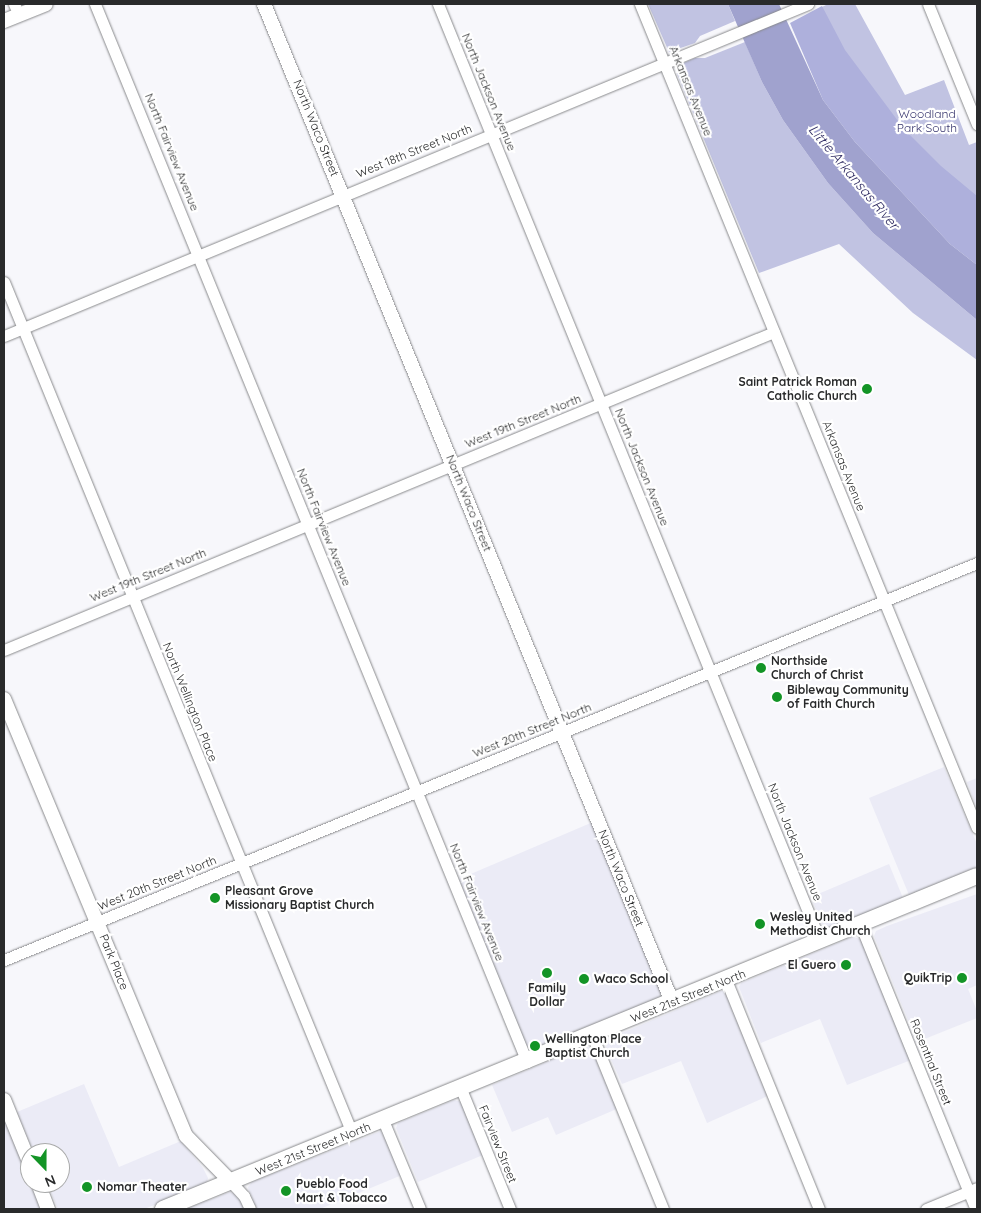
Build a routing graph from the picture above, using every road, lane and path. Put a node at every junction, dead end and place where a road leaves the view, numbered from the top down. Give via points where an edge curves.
1 (46, 4) edge
2 (95, 4) edge
3 (264, 4) edge
4 (438, 4) edge
5 (640, 4) edge
6 (928, 4) edge
7 (805, 6) edge
8 (17, 9) edge
9 (4, 21) edge
10 (665, 63) junction
11 (977, 124) edge
12 (491, 134) junction
13 (343, 196) junction
14 (199, 255) junction
15 (4, 282) edge
16 (22, 328) junction
17 (774, 332) junction
18 (4, 336) edge
19 (601, 404) junction
20 (454, 464) junction
21 (308, 524) junction
22 (977, 563) edge
23 (132, 596) junction
24 (884, 601) junction
25 (4, 650) edge
26 (710, 672) junction
27 (4, 699) edge
28 (561, 733) junction
29 (417, 792) junction
30 (977, 828) edge
31 (242, 863) junction
32 (977, 876) edge
33 (98, 923) junction
34 (860, 924) junction
35 (820, 941) junction
36 (4, 960) edge
37 (726, 980) junction
38 (672, 1002) junction
39 (592, 1035) junction
40 (527, 1062) junction
41 (461, 1088) junction
42 (4, 1100) edge
43 (383, 1120) junction
44 (352, 1133) junction
45 (21, 1143) edge
46 (231, 1182) junction
47 (973, 1190) edge
48 (42, 1193) edge
49 (48, 1209) edge
50 (163, 1209) edge
51 (250, 1209) edge
52 (420, 1209) edge
53 (510, 1209) edge
54 (663, 1209) edge
55 (820, 1209) edge
56 (926, 1209) edge
57 (976, 1209) edge

1 - 8 street
2 - 14 street, North Fairview Avenue
3 - 13 street, North Waco Street
4 - 12 street, North Jackson Avenue
5 - 10 street, Arkansas Avenue
6 - 11 street
7 - 10 street, West 18th Street North
8 - 9 street
10 - 12 street, West 18th Street North
10 - 17 street, Arkansas Avenue
12 - 13 street, West 18th Street North
12 - 19 street, North Jackson Avenue
13 - 14 street, West 18th Street North
13 - 20 street, North Waco Street
14 - 16 street, West 18th Street North
14 - 21 street, North Fairview Avenue
15 - 16 street, North Wellington Place
16 - 18 street, West 18th Street North
16 - 23 street, North Wellington Place
17 - 19 street, West 19th Street North
17 - 24 street, Arkansas Avenue
19 - 20 street, West 19th Street North
19 - 26 street, North Jackson Avenue
20 - 21 street, West 19th Street North
20 - 28 street, North Waco Street
21 - 23 street, West 19th Street North
21 - 29 street, North Fairview Avenue
22 - 24 street, West 20th Street North
23 - 25 street, West 19th Street North
23 - 31 street, North Wellington Place
24 - 26 street, West 20th Street North
24 - 30 street, Arkansas Avenue
26 - 28 street, West 20th Street North
26 - 35 street, North Jackson Avenue
27 - 33 street, Park Place
28 - 29 street, West 20th Street North
28 - 38 street, North Waco Street
29 - 31 street, West 20th Street North
29 - 40 street, North Fairview Avenue
31 - 33 street, West 20th Street North
31 - 44 street, North Wellington Place
32 - 34 main road, West 21st Street North
33 - 36 street, West 20th Street North
33 - 46 street, Park Place via 186,1136
34 - 35 main road, West 21st Street North
34 - 47 street, Rosenthal Street
35 - 37 main road, West 21st Street North
37 - 38 main road, West 21st Street North
37 - 55 street
38 - 39 main road, West 21st Street North
39 - 40 main road, West 21st Street North
39 - 54 street
40 - 41 main road, West 21st Street North
41 - 43 main road, West 21st Street North
41 - 53 street, Fairview Street
42 - 45 street
43 - 44 main road, West 21st Street North
43 - 52 street
44 - 46 main road, West 21st Street North
46 - 50 main road, West 21st Street North
46 - 51 street, Park Place via 244,1196
47 - 56 street
47 - 57 street, Rosenthal Street
48 - 49 street

